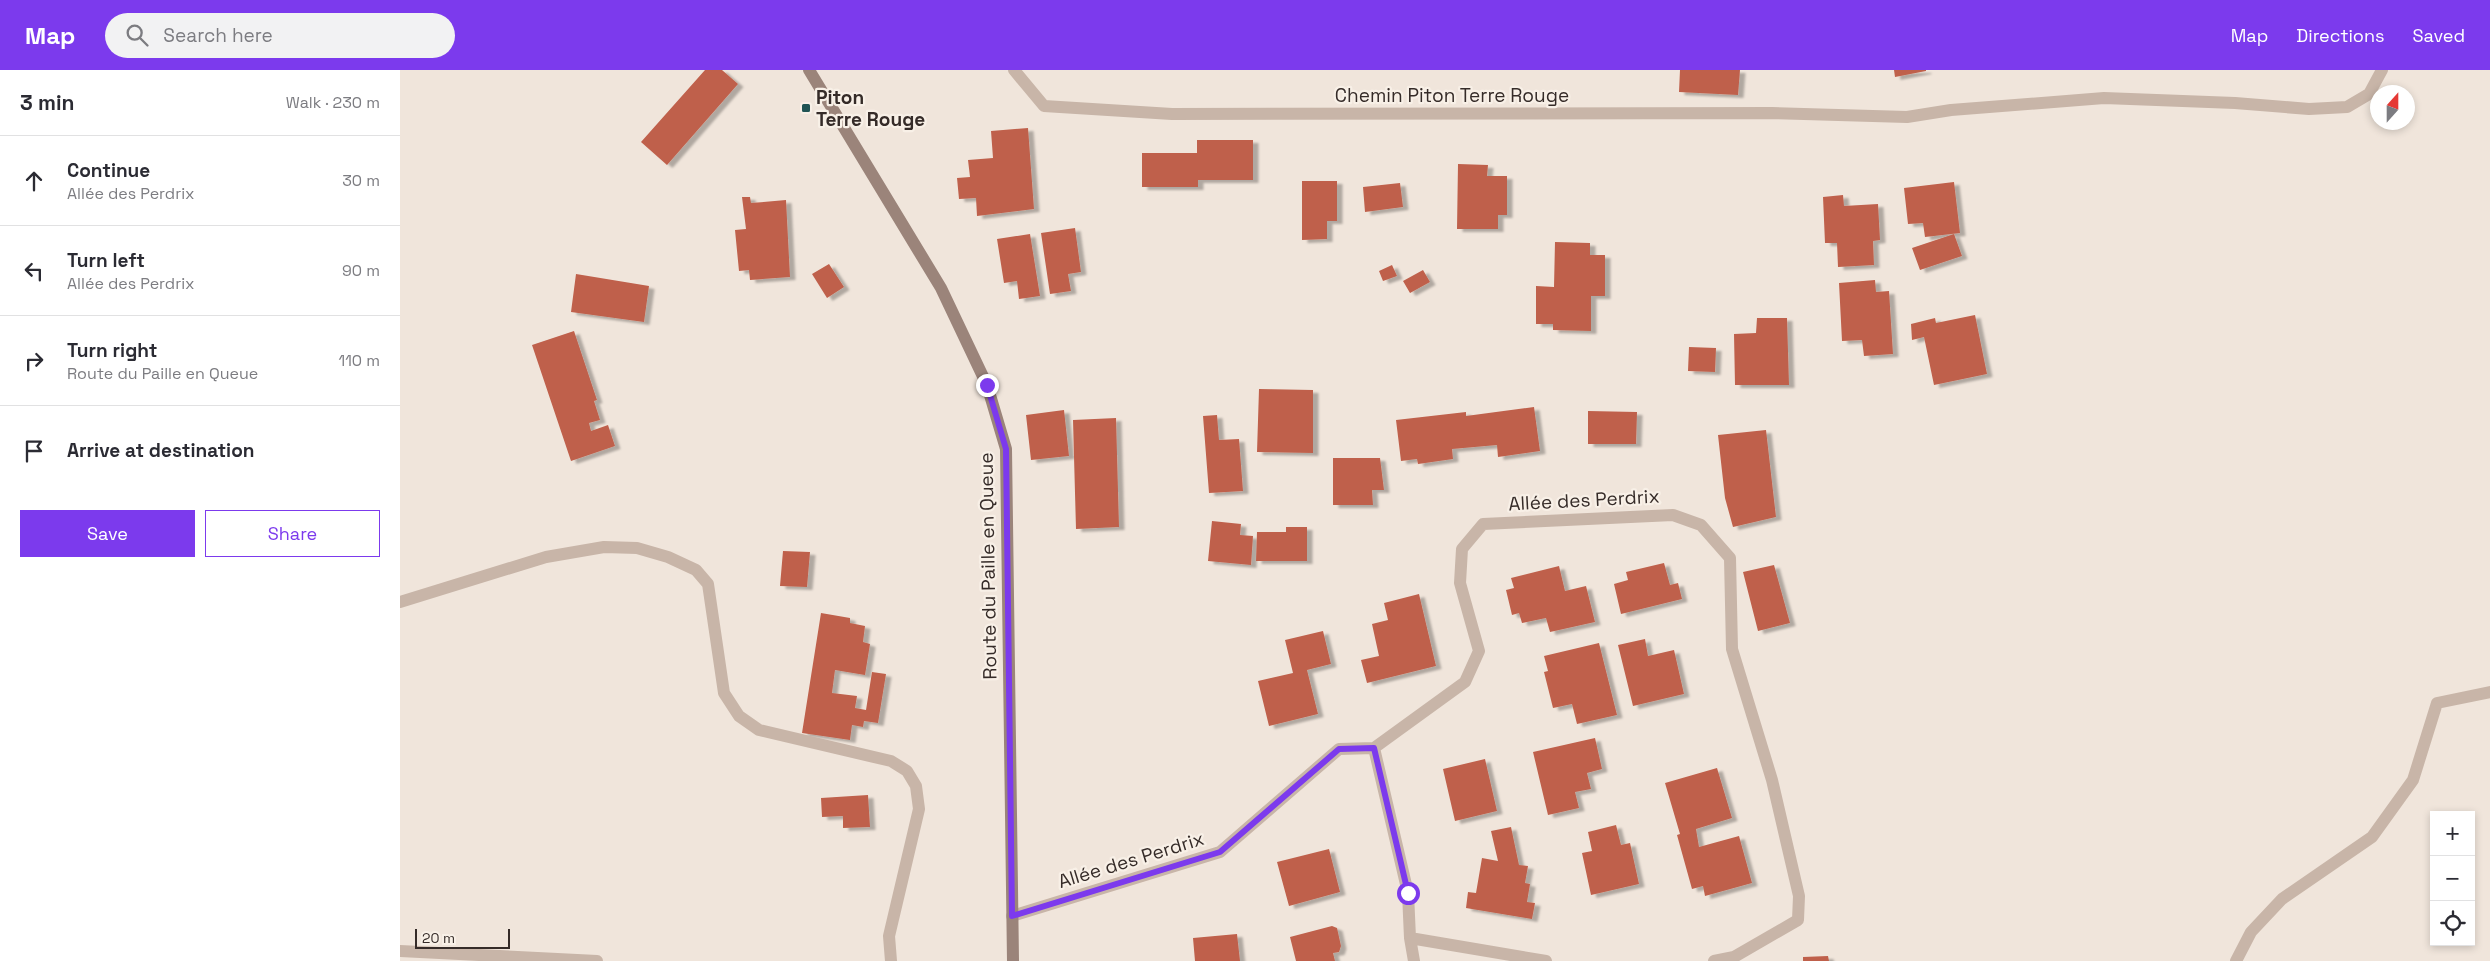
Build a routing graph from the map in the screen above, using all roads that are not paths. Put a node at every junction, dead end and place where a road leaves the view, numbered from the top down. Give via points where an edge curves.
1 (809, 70) edge
2 (1014, 70) edge
3 (2382, 70) edge
4 (400, 602) edge
5 (2490, 692) edge
6 (1374, 748) junction
7 (1012, 916) junction
8 (1410, 938) junction
9 (400, 951) edge
10 (596, 961) edge
11 (891, 961) edge
12 (1013, 961) edge
13 (1414, 961) edge
14 (1546, 961) edge
15 (1714, 961) edge
16 (2236, 961) edge

1 - 7 main road, Route du Paille en Queue via 941,288 987,385 1006,449
2 - 3 street, Chemin Piton Terre Rouge via 1044,106 1172,114 1772,113 1907,117 1951,110 2104,98 2309,109 2347,107 2369,94
4 - 11 street via 546,557 604,547 637,548 696,570 708,584 724,693 739,716 759,730 891,761 908,771 916,786 918,809 889,936
5 - 16 street via 2437,703 2413,780 2372,837 2282,899 2251,932
6 - 7 street, Allée des Perdrix via 1339,749 1220,852
6 - 8 street via 1408,893
6 - 15 street, Allée des Perdrix via 1465,682 1480,651 1460,583 1462,549 1482,524 1673,515 1701,525 1730,558 1732,649 1772,780 1798,896 1798,920 1734,957
7 - 12 main road, Route du Paille en Queue
8 - 13 street
8 - 14 street
9 - 10 street

